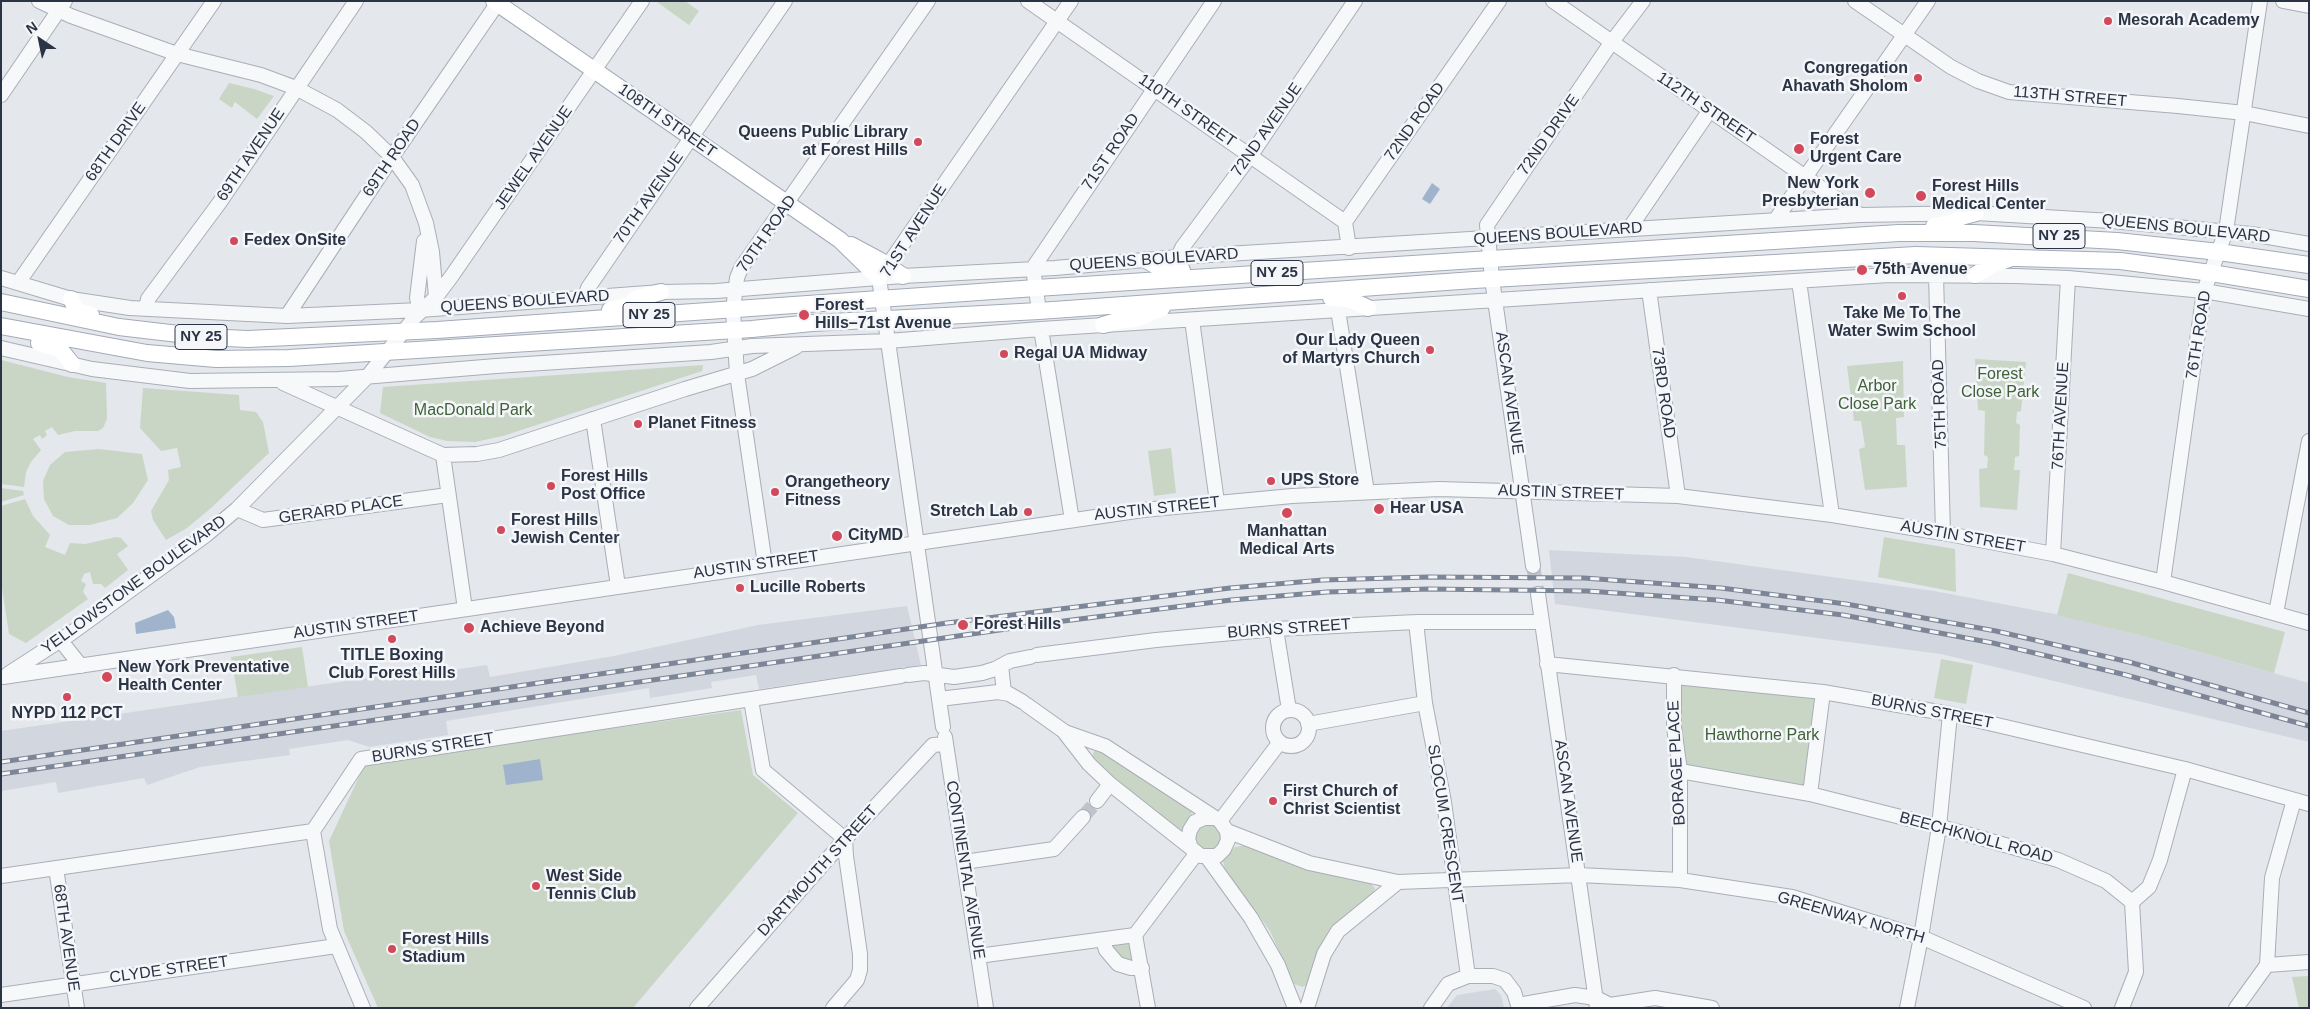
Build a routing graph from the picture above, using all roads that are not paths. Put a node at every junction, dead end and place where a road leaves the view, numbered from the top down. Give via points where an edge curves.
1 (39, 1) edge
2 (214, 1) edge
3 (356, 1) edge
4 (642, 1) edge
5 (785, 1) edge
6 (928, 1) edge
7 (1028, 1) edge
8 (1071, 1) edge
9 (1214, 1) edge
10 (1356, 1) edge
11 (1499, 1) edge
12 (1553, 1) edge
13 (1643, 1) edge
14 (1855, 1) edge
15 (1928, 1) edge
16 (2260, 1) edge
17 (2283, 1) edge
18 (497, 2) edge
19 (62, 6) edge
20 (2309, 6) edge
21 (1057, 21) junction
22 (1904, 35) junction
23 (1611, 44) junction
24 (177, 54) junction
25 (594, 70) junction
26 (296, 88) junction
27 (1154, 88) junction
28 (1, 95) edge
29 (1710, 110) junction
30 (2244, 114) junction
31 (2309, 126) edge
32 (691, 137) junction
33 (1251, 155) junction
34 (392, 157) junction
35 (1806, 177) junction
36 (788, 204) junction
37 (1976, 213) junction
38 (1860, 214) junction
39 (1776, 219) junction
40 (1345, 222) junction
41 (426, 223) junction
42 (1629, 229) junction
43 (2226, 232) junction
44 (1899, 233) junction
45 (1488, 238) junction
46 (2309, 244) edge
47 (1350, 248) junction
48 (2218, 252) junction
49 (2017, 256) junction
50 (1178, 257) junction
51 (1146, 260) junction
52 (1490, 260) junction
53 (2309, 265) edge
54 (1033, 268) junction
55 (884, 272) junction
56 (2211, 273) junction
57 (1254, 274) junction
58 (1936, 275) junction
59 (1975, 275) junction
60 (903, 276) joint
61 (1, 278) edge
62 (2068, 278) junction
63 (1492, 279) junction
64 (1799, 280) junction
65 (18, 283) junction
66 (2289, 286) junction
67 (1036, 288) junction
68 (735, 290) junction
69 (1649, 290) junction
70 (2309, 290) edge
71 (2204, 291) junction
72 (661, 292) junction
73 (1284, 294) junction
74 (2309, 294) edge
75 (436, 298) junction
76 (585, 298) junction
77 (882, 298) junction
78 (71, 299) junction
79 (1185, 301) junction
80 (1, 302) edge
81 (1496, 302) junction
82 (146, 308) junction
83 (1368, 308) junction
84 (420, 310) junction
85 (733, 310) junction
86 (1338, 310) junction
87 (2309, 310) edge
88 (1039, 311) junction
89 (287, 316) junction
90 (576, 319) junction
91 (885, 320) junction
92 (1192, 320) junction
93 (116, 325) junction
94 (1103, 326) junction
95 (9, 328) edge
96 (1041, 329) junction
97 (403, 330) junction
98 (735, 330) junction
99 (888, 341) junction
100 (798, 346) junction
101 (1, 348) edge
102 (736, 349) junction
103 (387, 352) junction
104 (72, 364) junction
105 (737, 374) junction
106 (367, 377) junction
107 (278, 381) junction
108 (339, 407) junction
109 (593, 419) junction
110 (2309, 441) edge
111 (443, 455) junction
112 (1522, 491) junction
113 (1367, 492) junction
114 (448, 495) junction
115 (1678, 496) junction
116 (1217, 502) junction
117 (237, 508) junction
118 (1832, 515) junction
119 (1072, 520) junction
120 (1943, 533) junction
121 (917, 542) junction
122 (2053, 554) junction
123 (765, 564) junction
124 (1534, 566) tunnel mouth
125 (2163, 582) junction
126 (618, 586) junction
127 (1538, 594) tunnel mouth
128 (465, 609) junction
129 (2276, 613) junction
130 (1416, 622) junction
131 (1542, 622) junction
132 (2309, 623) edge
133 (1276, 629) junction
134 (61, 641) junction
135 (1547, 664) junction
136 (81, 666) junction
137 (1001, 666) junction
138 (936, 675) junction
139 (1674, 675) junction
140 (2, 678) edge
141 (1004, 692) junction
142 (1824, 692) junction
143 (940, 699) junction
144 (751, 700) junction
145 (1425, 703) junction
146 (1288, 710) junction
147 (1950, 714) junction
148 (1308, 724) junction
149 (1065, 732) junction
150 (944, 734) junction
151 (1280, 742) junction
152 (2185, 769) junction
153 (1680, 771) junction
154 (1110, 784) junction
155 (1810, 794) junction
156 (1097, 800) tunnel mouth
157 (2294, 800) junction
158 (2309, 804) edge
159 (1083, 817) tunnel mouth
160 (1220, 823) junction
161 (1939, 827) junction
162 (313, 831) junction
163 (845, 839) junction
164 (1198, 853) junction
165 (964, 862) junction
166 (56, 868) junction
167 (1579, 875) junction
168 (1, 876) edge
169 (1455, 878) junction
170 (1680, 880) junction
171 (1398, 882) junction
172 (2132, 902) junction
173 (1135, 935) junction
174 (1922, 937) junction
175 (1104, 940) junction
176 (336, 946) junction
177 (978, 956) junction
178 (2309, 962) edge
179 (2267, 965) junction
180 (1142, 968) junction
181 (1468, 976) junction
182 (73, 984) junction
183 (1, 995) edge
184 (1597, 1003) edge
185 (2068, 1004) edge
186 (1531, 1005) edge
187 (77, 1008) edge
188 (364, 1008) edge
189 (697, 1008) edge
190 (833, 1008) edge
191 (986, 1008) edge
192 (1148, 1008) edge
193 (1295, 1008) edge
194 (1307, 1008) edge
195 (1431, 1008) edge
196 (1712, 1008) edge
197 (1907, 1008) edge
198 (2084, 1008) edge
199 (2122, 1008) edge
200 (2236, 1008) edge

1 - 19 street
2 - 24 street, 68TH DRIVE
3 - 26 street, 69TH AVENUE
4 - 25 street, JEWEL AVENUE
5 - 32 street, 70TH AVENUE
6 - 36 street, 70TH ROAD
7 - 21 street, 110TH STREET
8 - 21 street, 71ST AVENUE
9 - 27 street, 71ST ROAD
10 - 33 street, 72ND AVENUE
11 - 40 street, 72ND ROAD
12 - 23 street, 112TH STREET
13 - 23 street, 72ND DRIVE
14 - 22 street, 113TH STREET
15 - 22 street
16 - 30 street, 76TH ROAD
17 - 20 street
18 - 25 main road, 108TH STREET
18 - 34 street, 69TH ROAD
19 - 24 street
19 - 28 street
21 - 27 street, 110TH STREET
21 - 55 street, 71ST AVENUE
22 - 30 street, 113TH STREET via 1965,75 2009,92
22 - 35 street
23 - 29 street, 112TH STREET
23 - 45 street, 72ND DRIVE via 1487,225
24 - 26 street via 261,75
24 - 65 street, 68TH DRIVE
25 - 32 main road, 108TH STREET
25 - 75 street, JEWEL AVENUE
26 - 34 street via 337,110
26 - 82 street, 69TH AVENUE via 220,202 148,299
27 - 33 street, 110TH STREET
27 - 54 street, 71ST ROAD
29 - 35 street, 112TH STREET
29 - 42 street
30 - 31 street, 113TH STREET
30 - 43 street, 76TH ROAD
32 - 36 main road, 108TH STREET
32 - 76 street, 70TH AVENUE via 588,288
33 - 40 street, 110TH STREET
33 - 50 street, 72ND AVENUE
34 - 41 street via 412,185
34 - 89 street, 69TH ROAD
35 - 38 street, 112TH STREET
35 - 39 street
36 - 55 main road, 108TH STREET
36 - 68 street, 70TH ROAD via 738,272
37 - 38 street, QUEENS BOULEVARD
37 - 43 street, QUEENS BOULEVARD
37 - 44 main road via 1955,222
38 - 39 street, QUEENS BOULEVARD
39 - 42 street, QUEENS BOULEVARD
40 - 47 street
41 - 75 street
41 - 84 street via 417,298
42 - 45 street, QUEENS BOULEVARD
43 - 46 street, QUEENS BOULEVARD
43 - 48 street, 76TH ROAD
44 - 48 main road, QUEENS BOULEVARD / NY 25 via 2066,237
44 - 52 main road, QUEENS BOULEVARD / NY 25
45 - 47 street, QUEENS BOULEVARD
45 - 52 street, 72ND DRIVE
47 - 50 street, QUEENS BOULEVARD
48 - 53 main road, QUEENS BOULEVARD / NY 25
48 - 56 street, 76TH ROAD
49 - 56 main road, NY 25 via 2120,261
49 - 59 main road
49 - 63 main road, NY 25 via 1916,254
50 - 51 street, QUEENS BOULEVARD
51 - 54 street, QUEENS BOULEVARD
51 - 57 main road via 1165,271 1212,270
52 - 57 main road, QUEENS BOULEVARD / NY 25
52 - 63 street, 72ND DRIVE
54 - 60 street, QUEENS BOULEVARD
54 - 67 street
55 - 60 main road, 108TH STREET
55 - 68 street, QUEENS BOULEVARD
55 - 77 street, 71ST AVENUE
56 - 66 main road, NY 25
56 - 71 street, 76TH ROAD
57 - 67 main road, QUEENS BOULEVARD / NY 25
58 - 59 street
58 - 64 street
58 - 120 street, 75TH ROAD
59 - 62 street
61 - 65 street, QUEENS BOULEVARD
62 - 71 street
62 - 122 street, 76TH AVENUE
63 - 73 main road, NY 25
63 - 81 street, ASCAN AVENUE
64 - 69 street
64 - 118 street
65 - 78 street, QUEENS BOULEVARD
66 - 70 main road, NY 25
66 - 74 main road
67 - 77 main road, QUEENS BOULEVARD / NY 25
67 - 88 street
68 - 72 street, QUEENS BOULEVARD
68 - 85 street, 70TH ROAD
69 - 81 street
69 - 115 street, 73RD ROAD
71 - 87 street
71 - 125 street, 76TH ROAD
72 - 76 street, QUEENS BOULEVARD
72 - 90 main road via 636,299 630,305
73 - 79 main road, NY 25
73 - 83 main road via 1349,299
75 - 84 street, JEWEL AVENUE
76 - 84 street, QUEENS BOULEVARD
77 - 85 main road, QUEENS BOULEVARD / NY 25
77 - 91 street, 71ST AVENUE
78 - 82 street, QUEENS BOULEVARD
78 - 93 main road via 77,311 103,317
79 - 88 main road, NY 25
79 - 94 main road
80 - 93 main road, QUEENS BOULEVARD / NY 25
81 - 83 street
81 - 112 street, ASCAN AVENUE
82 - 89 street, QUEENS BOULEVARD
83 - 86 street
84 - 89 street, QUEENS BOULEVARD
84 - 97 street, JEWEL AVENUE
85 - 90 main road, QUEENS BOULEVARD / NY 25
85 - 98 street, 70TH ROAD
86 - 92 street
86 - 113 street
88 - 91 main road, NY 25
90 - 97 main road, QUEENS BOULEVARD / NY 25
91 - 98 main road, NY 25
91 - 99 street, 71ST AVENUE
92 - 94 street
92 - 116 street
93 - 97 main road, QUEENS BOULEVARD / NY 25 via 204,337 248,339
94 - 96 street
95 - 103 main road, NY 25 via 147,353 216,359
95 - 104 main road via 29,340 60,349
96 - 99 street
96 - 119 street
97 - 103 street, YELLOWSTONE BOULEVARD
98 - 102 street, 70TH ROAD
98 - 103 main road, NY 25
99 - 100 street
99 - 121 street, 71ST AVENUE
100 - 102 street
100 - 105 street
101 - 104 street
102 - 105 street, 70TH ROAD
102 - 106 street
103 - 106 street, YELLOWSTONE BOULEVARD
104 - 107 street via 190,381
105 - 109 street
105 - 123 street, 70TH ROAD
106 - 107 street
106 - 108 street, YELLOWSTONE BOULEVARD
107 - 108 street
108 - 111 street
108 - 117 street, YELLOWSTONE BOULEVARD
109 - 111 street via 487,452
109 - 126 street
110 - 129 street
111 - 114 street
112 - 113 street, AUSTIN STREET via 1439,489
112 - 115 street, AUSTIN STREET
112 - 124 street, ASCAN AVENUE
113 - 116 street, AUSTIN STREET
114 - 117 street, GERARD PLACE via 263,520
114 - 128 street
115 - 118 street, AUSTIN STREET
116 - 119 street, AUSTIN STREET
117 - 134 street, YELLOWSTONE BOULEVARD via 206,535
118 - 120 street, AUSTIN STREET
119 - 121 street, AUSTIN STREET
120 - 122 street, AUSTIN STREET
121 - 123 street, AUSTIN STREET
121 - 138 street, 71ST AVENUE
122 - 125 street, AUSTIN STREET
123 - 126 street, AUSTIN STREET
125 - 129 street, AUSTIN STREET
126 - 128 street, AUSTIN STREET
127 - 131 street, ASCAN AVENUE
128 - 136 street, AUSTIN STREET
129 - 132 street, AUSTIN STREET
130 - 131 street, BURNS STREET
130 - 133 street, BURNS STREET
130 - 145 street, SLOCUM CRESCENT
131 - 135 street, ASCAN AVENUE
133 - 137 street, BURNS STREET via 1033,656
133 - 146 street
134 - 136 street
134 - 140 street, YELLOWSTONE BOULEVARD
135 - 139 street, BURNS STREET
135 - 167 street, ASCAN AVENUE
136 - 140 street, AUSTIN STREET
137 - 138 street, BURNS STREET via 954,677
137 - 141 street
138 - 143 street, 71ST AVENUE
138 - 144 street, BURNS STREET via 924,673
139 - 142 street, BURNS STREET
139 - 153 street, BORAGE PLACE via 1674,727
141 - 143 street
141 - 149 street
142 - 147 street, BURNS STREET
142 - 155 street
143 - 150 street, CONTINENTAL AVENUE
144 - 162 street, BURNS STREET via 361,759
144 - 163 street via 762,770
145 - 148 street
145 - 169 street, SLOCUM CRESCENT
146 - 148 street via 1301,713
146 - 151 street via 1275,719 1274,736
147 - 152 street, BURNS STREET
147 - 161 street
148 - 151 street via 1306,738 1300,743 1294,746
149 - 154 street via 1089,764
149 - 160 street, GREENWAY NORTH via 1105,746
150 - 163 street, DARTMOUTH STREET
150 - 165 street, CONTINENTAL AVENUE
151 - 160 street
152 - 157 street, BURNS STREET
152 - 172 street via 2160,860 2149,887
153 - 155 street, BEECHKNOLL ROAD
153 - 170 street, BORAGE PLACE
154 - 156 street
154 - 164 street
155 - 161 street, BEECHKNOLL ROAD
157 - 158 street, BURNS STREET
157 - 179 street via 2272,878
159 - 165 street via 1054,849
160 - 164 street via 1228,840 1224,849 1216,856
160 - 164 street via 1204,818 1195,822 1188,839
160 - 171 street, GREENWAY NORTH via 1309,863
161 - 172 street, BEECHKNOLL ROAD via 2058,860 2106,881
161 - 174 street
162 - 166 street
162 - 176 street via 330,929
163 - 189 street, DARTMOUTH STREET
163 - 190 street via 860,970 857,980
164 - 173 street
164 - 193 street via 1251,918 1278,965
165 - 177 street, CONTINENTAL AVENUE
166 - 168 street
166 - 182 street, 68TH AVENUE
167 - 169 street, GREENWAY NORTH
167 - 170 street, GREENWAY NORTH
167 - 184 street, ASCAN AVENUE
169 - 171 street, GREENWAY NORTH
169 - 181 street, SLOCUM CRESCENT
170 - 174 street, GREENWAY NORTH via 1792,897
171 - 194 street via 1335,935 1318,970
172 - 199 street via 2136,972
173 - 175 street
173 - 180 street
174 - 185 street, GREENWAY NORTH
174 - 197 street
175 - 177 street
175 - 180 street via 1106,950 1118,964
176 - 182 street, CLYDE STREET
176 - 188 street
177 - 191 street, CONTINENTAL AVENUE
178 - 179 street
179 - 200 street
180 - 192 street
181 - 186 street via 1493,976 1505,980 1518,1005
181 - 195 street via 1448,984
182 - 183 street, CLYDE STREET
182 - 187 street, 68TH AVENUE
184 - 186 street via 1575,996
184 - 196 street via 1610,1005 1656,998
185 - 198 street, GREENWAY NORTH

